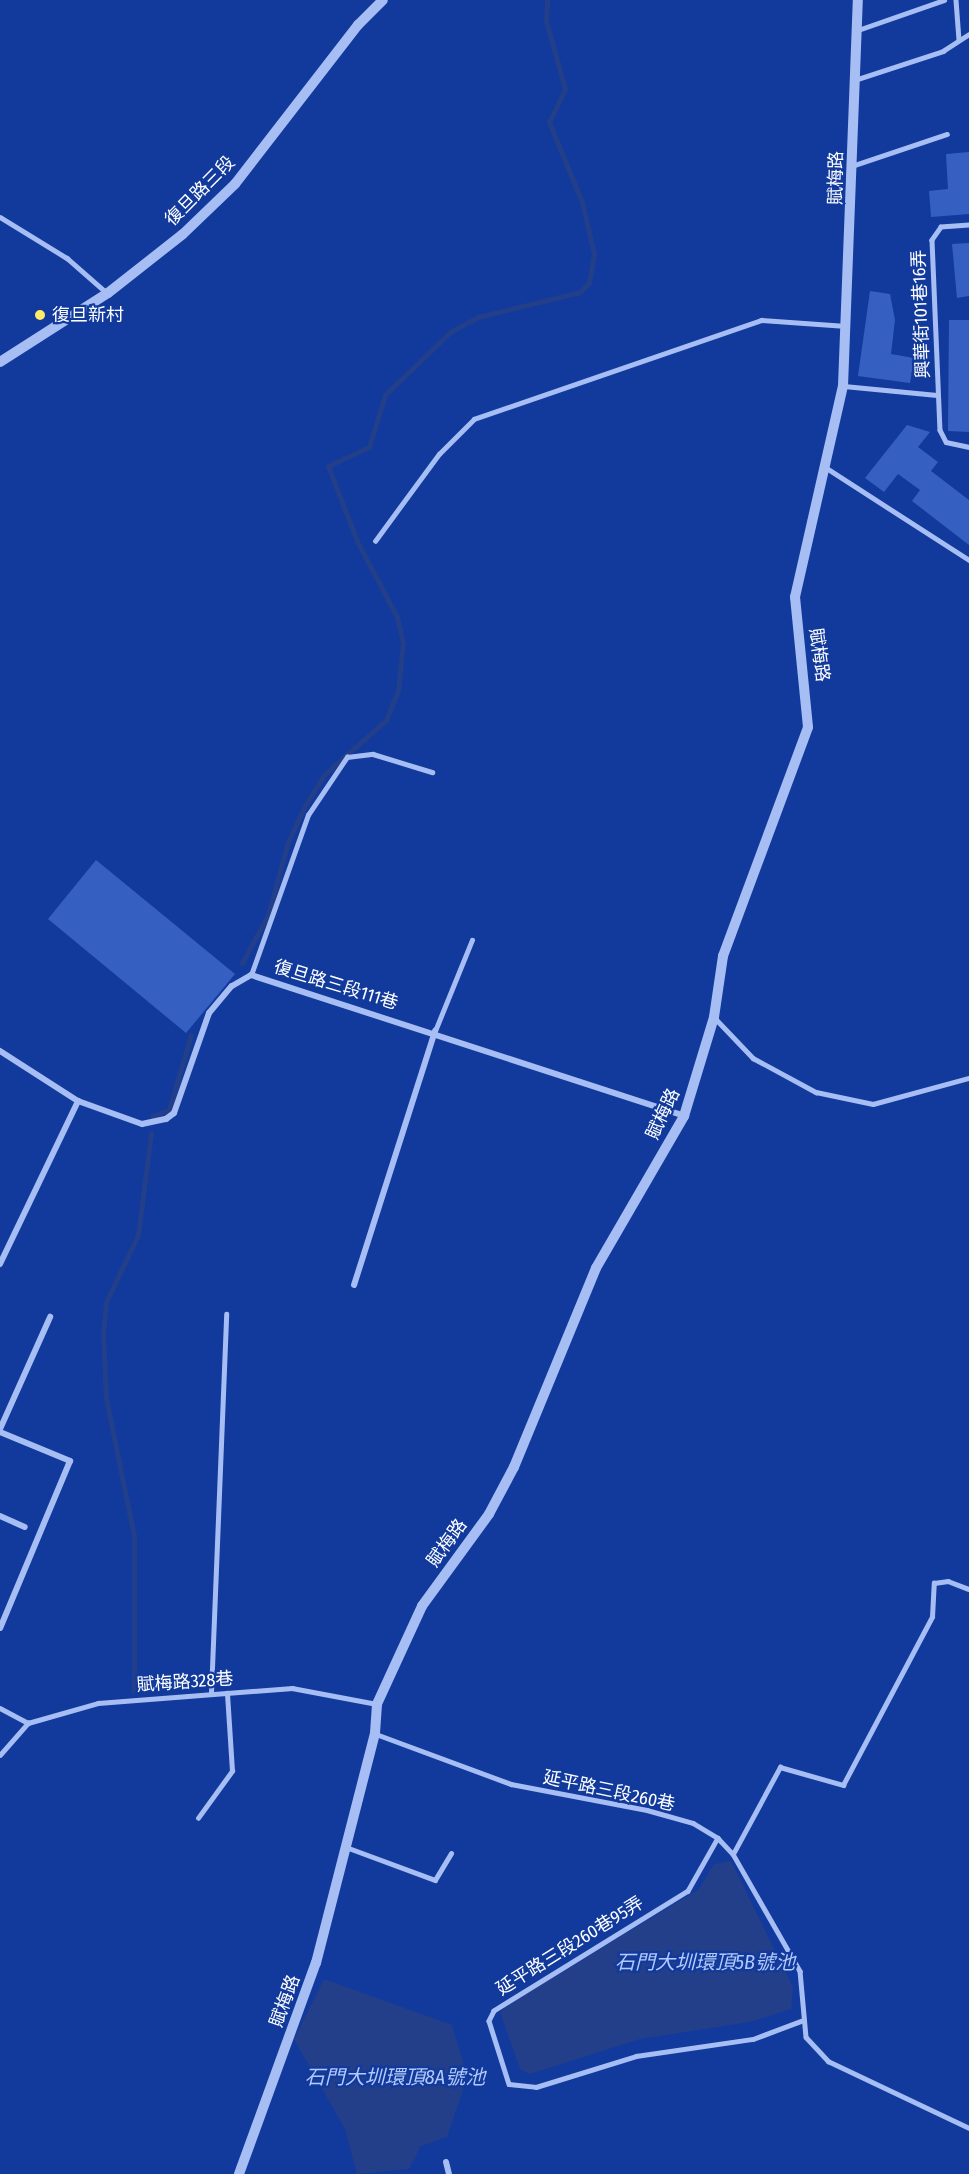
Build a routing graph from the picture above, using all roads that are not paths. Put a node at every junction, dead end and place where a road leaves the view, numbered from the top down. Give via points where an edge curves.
1 (383, 0) edge
2 (858, 0) edge
3 (944, 0) edge
4 (956, 0) edge
5 (855, 31) junction
6 (969, 34) edge
7 (959, 40) junction
8 (855, 81) junction
9 (947, 134) dead end
10 (852, 166) junction
11 (0, 217) edge
12 (969, 225) edge
13 (108, 293) junction
14 (846, 326) junction
15 (0, 362) edge
16 (843, 386) junction
17 (937, 395) junction
18 (969, 447) edge
19 (828, 469) junction
20 (375, 541) dead end
21 (969, 560) edge
22 (432, 772) dead end
23 (472, 940) dead end
24 (251, 975) junction
25 (714, 1017) junction
26 (435, 1031) junction
27 (0, 1051) edge
28 (969, 1078) edge
29 (78, 1101) junction
30 (684, 1116) junction
31 (0, 1264) edge
32 (354, 1285) dead end
33 (226, 1314) dead end
34 (50, 1317) dead end
35 (0, 1430) edge
36 (0, 1516) edge
37 (25, 1527) dead end
38 (969, 1589) edge
39 (0, 1628) edge
40 (211, 1693) junction
41 (227, 1694) junction
42 (377, 1704) junction
43 (0, 1708) edge
44 (28, 1723) junction
45 (375, 1733) junction
46 (0, 1755) edge
47 (198, 1818) dead end
48 (718, 1838) junction
49 (346, 1847) junction
50 (451, 1853) dead end
51 (733, 1854) junction
52 (801, 2021) junction
53 (969, 2128) edge
54 (446, 2162) dead end
55 (238, 2174) edge
56 (449, 2174) edge

1 - 13 street, 復旦路三段 via 358,25 235,184
2 - 5 street, 賦梅路
3 - 5 lane
4 - 7 lane
5 - 8 street, 賦梅路
6 - 7 lane
7 - 8 lane via 943,51
8 - 10 street, 賦梅路
9 - 10 lane
10 - 14 street, 賦梅路
11 - 13 lane via 67,258
12 - 17 lane, 興華街101巷16弄 via 941,227 932,240
13 - 15 street, 復旦路三段
14 - 16 street, 賦梅路
14 - 20 lane via 761,320 474,419 439,454
16 - 17 lane
16 - 19 street, 賦梅路
17 - 18 lane via 946,442
19 - 21 lane
19 - 25 street, 賦梅路 via 811,515 795,597 808,727 723,956
22 - 24 lane via 373,754 347,757 308,816
23 - 26 lane
24 - 26 street, 復旦路三段111巷
24 - 29 street, 復旦路三段111巷 via 232,986 209,1014 174,1113 166,1119 142,1124
25 - 28 lane via 753,1058 816,1092 873,1104 923,1095
25 - 30 street, 賦梅路
26 - 30 street, 復旦路三段111巷
26 - 32 street
27 - 29 street, 復旦路三段111巷
29 - 31 street
30 - 42 street, 賦梅路 via 596,1268 514,1467 489,1514 422,1606
33 - 40 lane
34 - 35 street
35 - 39 street via 70,1461
36 - 37 street
38 - 51 lane via 948,1581 934,1583 932,1617 843,1785 780,1767
40 - 41 lane, 賦梅路328巷
40 - 44 lane, 賦梅路328巷 via 98,1703
41 - 42 lane, 賦梅路328巷 via 292,1688
41 - 47 lane via 231,1772
42 - 45 street, 賦梅路
43 - 44 lane
44 - 46 lane
45 - 48 lane, 延平路三段260巷 via 511,1784 599,1805 648,1810 693,1823
45 - 49 street, 賦梅路
48 - 51 lane, 延平路三段260巷
48 - 52 lane, 延平路三段260巷95弄 via 688,1891 494,2011 489,2021 509,2084 536,2087 636,2056 753,2039
49 - 50 lane via 435,1880
49 - 55 street, 賦梅路 via 316,1963
51 - 52 lane, 延平路三段260巷 via 800,1971
52 - 53 lane, 延平路三段260巷 via 806,2037 828,2061
54 - 56 street

